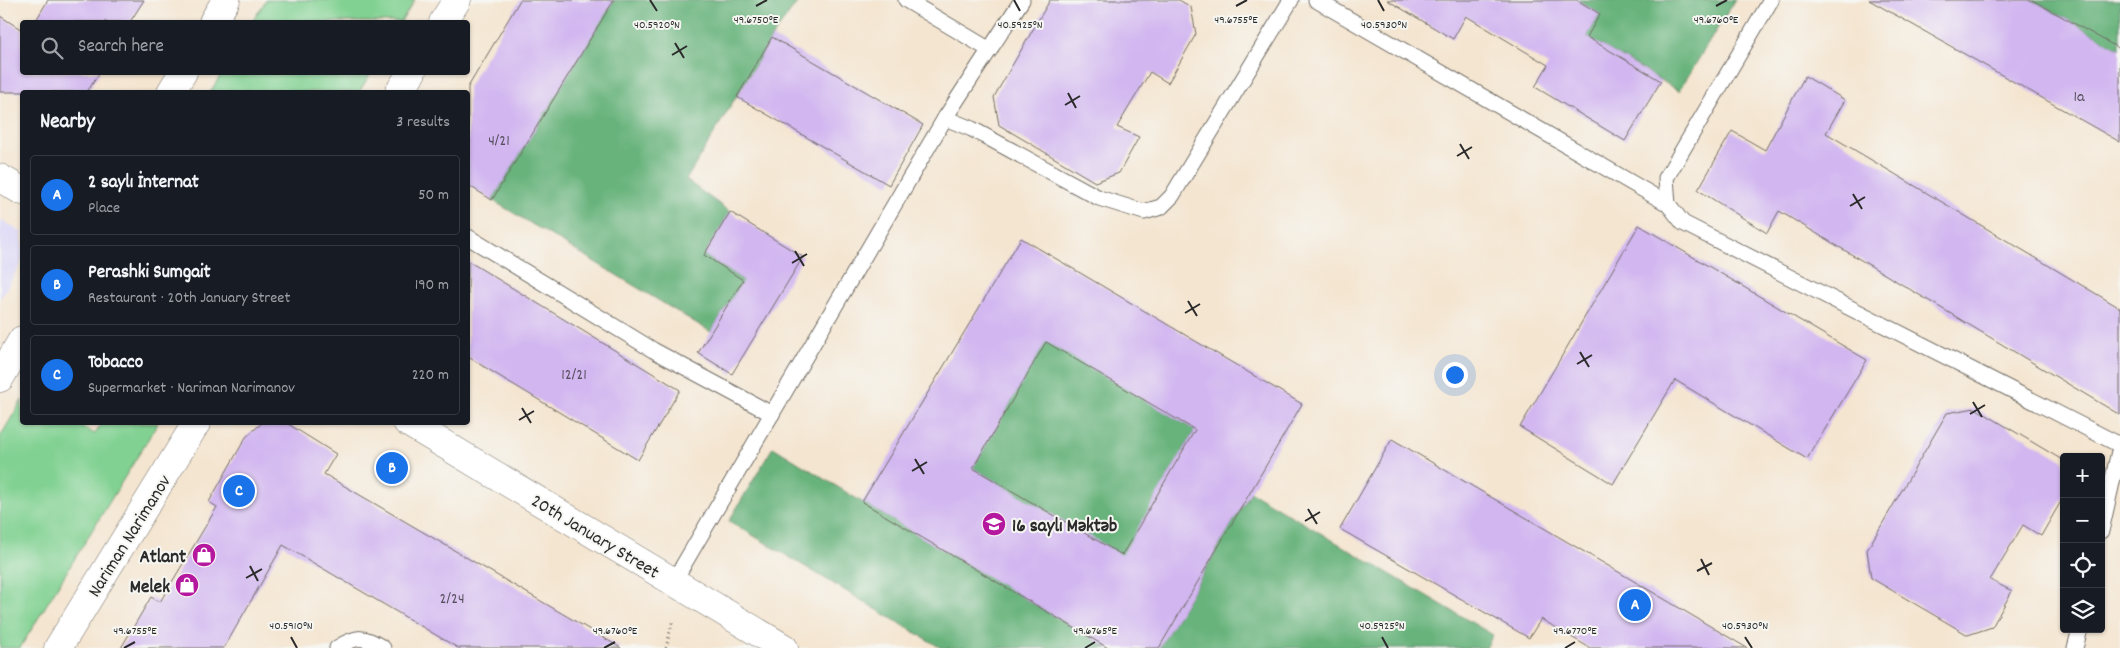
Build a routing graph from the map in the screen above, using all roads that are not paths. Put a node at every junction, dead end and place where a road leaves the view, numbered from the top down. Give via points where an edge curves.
1 (226, 0) edge
2 (456, 0) edge
3 (906, 0) edge
4 (1022, 0) edge
5 (1291, 0) edge
6 (1316, 0) edge
7 (1770, 0) edge
8 (214, 20) edge
9 (444, 20) edge
10 (990, 50) junction
11 (181, 75) edge
12 (410, 75) edge
13 (172, 90) edge
14 (400, 90) edge
15 (945, 118) junction
16 (0, 178) edge
17 (20, 190) edge
18 (1668, 204) junction
19 (470, 238) edge
20 (20, 343) edge
21 (0, 378) edge
22 (772, 414) junction
23 (195, 425) edge
24 (412, 425) edge
25 (2120, 446) edge
26 (2105, 514) edge
27 (674, 581) junction
28 (2079, 633) edge
29 (58, 648) edge
30 (338, 648) edge
31 (383, 648) edge
32 (784, 648) edge
33 (2075, 648) edge

1 - 8 street
2 - 9 street
3 - 10 lane
4 - 10 lane
5 - 15 lane via 1172,196 1161,207 1144,212 1099,198
6 - 18 lane
7 - 18 lane via 1666,178
10 - 15 lane
11 - 13 street
12 - 14 street
15 - 22 lane
16 - 17 street
18 - 25 lane via 1683,223
19 - 22 lane via 653,350
20 - 21 street
22 - 27 lane
23 - 29 street, Nariman Narimanov
24 - 27 street, 20th January Street
25 - 26 lane
27 - 32 street, 20th January Street
28 - 33 lane
30 - 31 lane via 351,640 366,638

